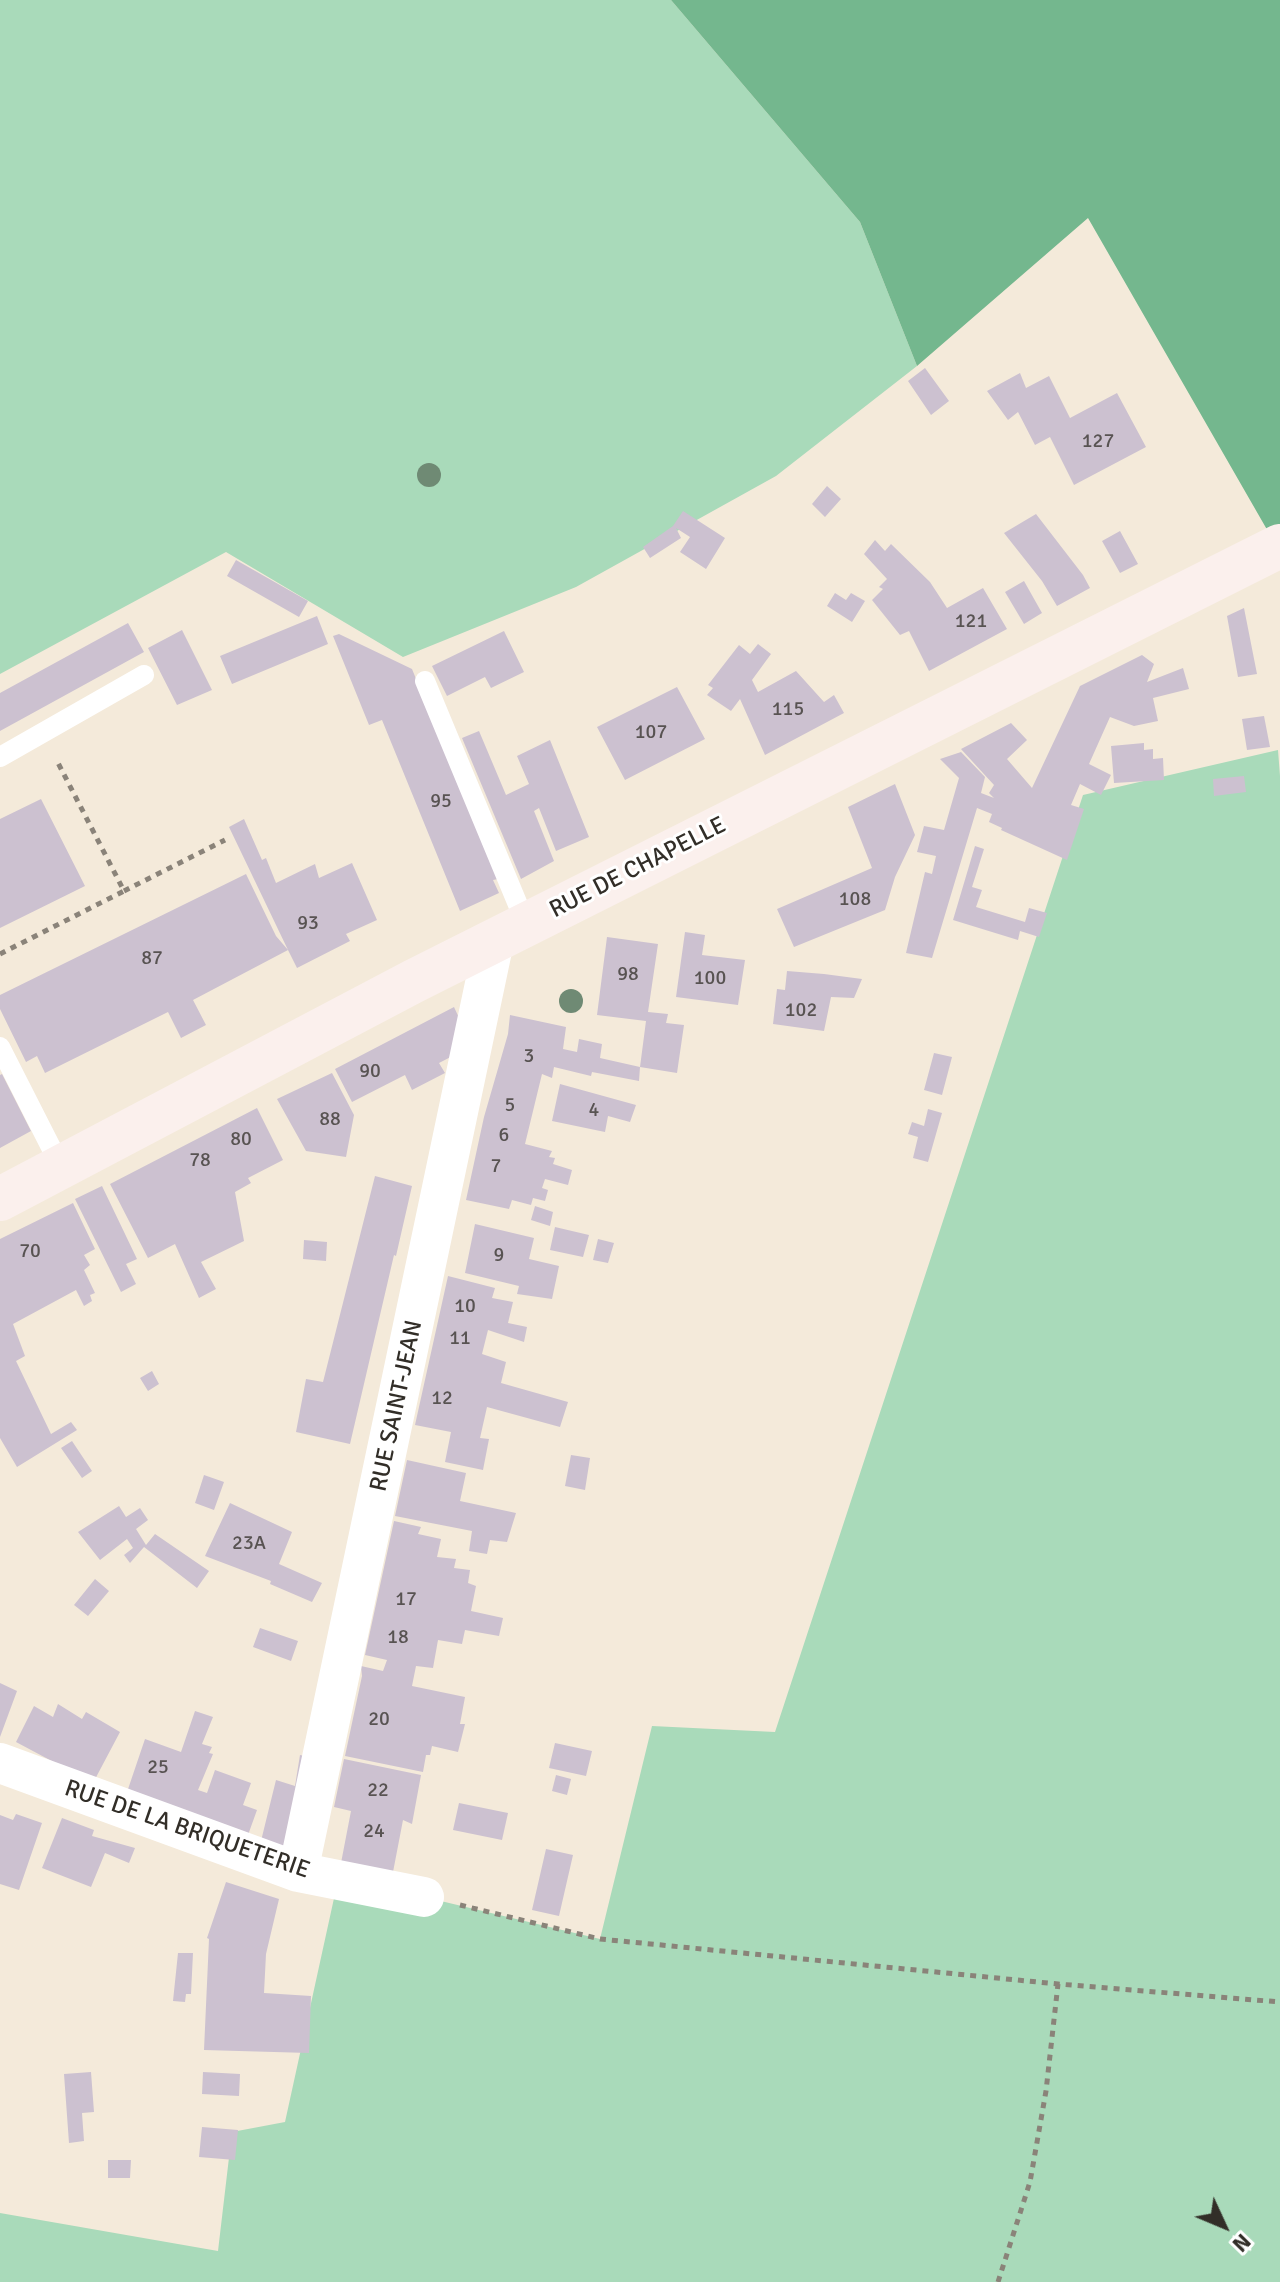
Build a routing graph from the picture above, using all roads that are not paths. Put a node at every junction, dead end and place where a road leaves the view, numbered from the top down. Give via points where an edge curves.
1 (1280, 546) edge
2 (144, 675) dead end
3 (425, 681) dead end
4 (0, 757) edge
5 (510, 933) junction
6 (0, 1047) edge
7 (61, 1167) junction
8 (0, 1199) edge
9 (0, 1763) edge
10 (298, 1872) junction
11 (424, 1897) road end

1 - 5 main road, RUE DE CHAPELLE
2 - 4 lane
3 - 5 lane
5 - 7 main road, RUE DE CHAPELLE
5 - 10 street, RUE SAINT-JEAN
6 - 7 lane
7 - 8 main road, RUE DE CHAPELLE
9 - 10 street, RUE DE LA BRIQUETERIE
10 - 11 street, RUE DE LA BRIQUETERIE

